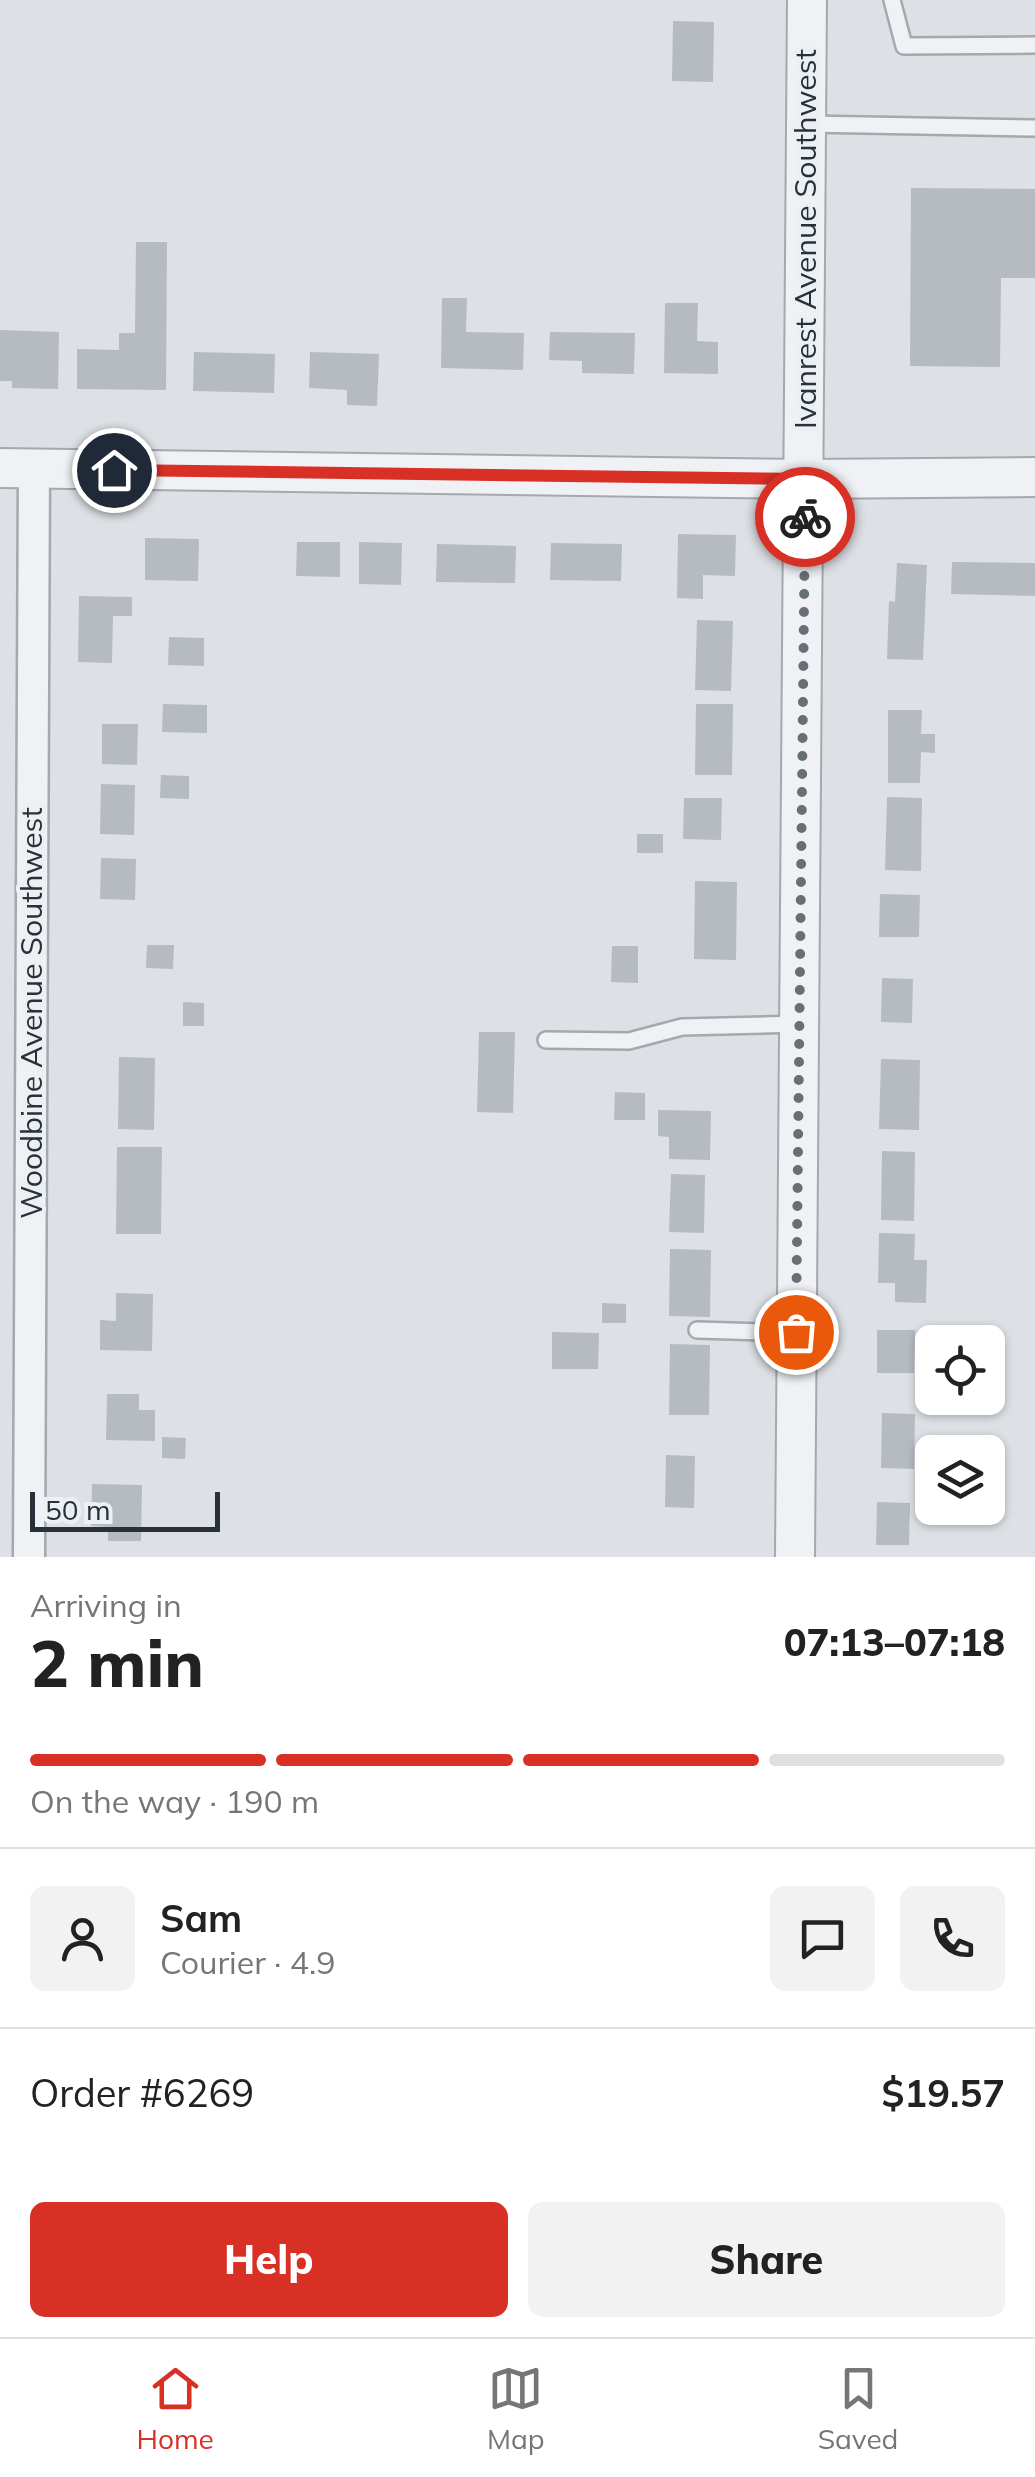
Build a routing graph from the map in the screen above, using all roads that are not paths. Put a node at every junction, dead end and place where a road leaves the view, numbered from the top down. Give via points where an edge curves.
1 (807, 0) edge
2 (892, 0) edge
3 (1035, 45) edge
4 (806, 124) junction
5 (1035, 128) edge
6 (17, 468) edge
7 (1035, 477) edge
8 (805, 479) junction
9 (799, 1024) junction
10 (546, 1040) dead end
11 (697, 1330) dead end
12 (796, 1332) junction
13 (29, 1557) edge
14 (795, 1557) edge

1 - 4 street, Ivanrest Avenue Southwest
2 - 3 lane via 904,46
4 - 5 lane
4 - 8 street, Ivanrest Avenue Southwest
6 - 8 street
6 - 13 street, Woodbine Avenue Southwest
7 - 8 street
8 - 9 street, Ivanrest Avenue Southwest
9 - 10 lane via 682,1026 630,1041
9 - 12 street, Ivanrest Avenue Southwest
11 - 12 lane
12 - 14 street, Ivanrest Avenue Southwest

